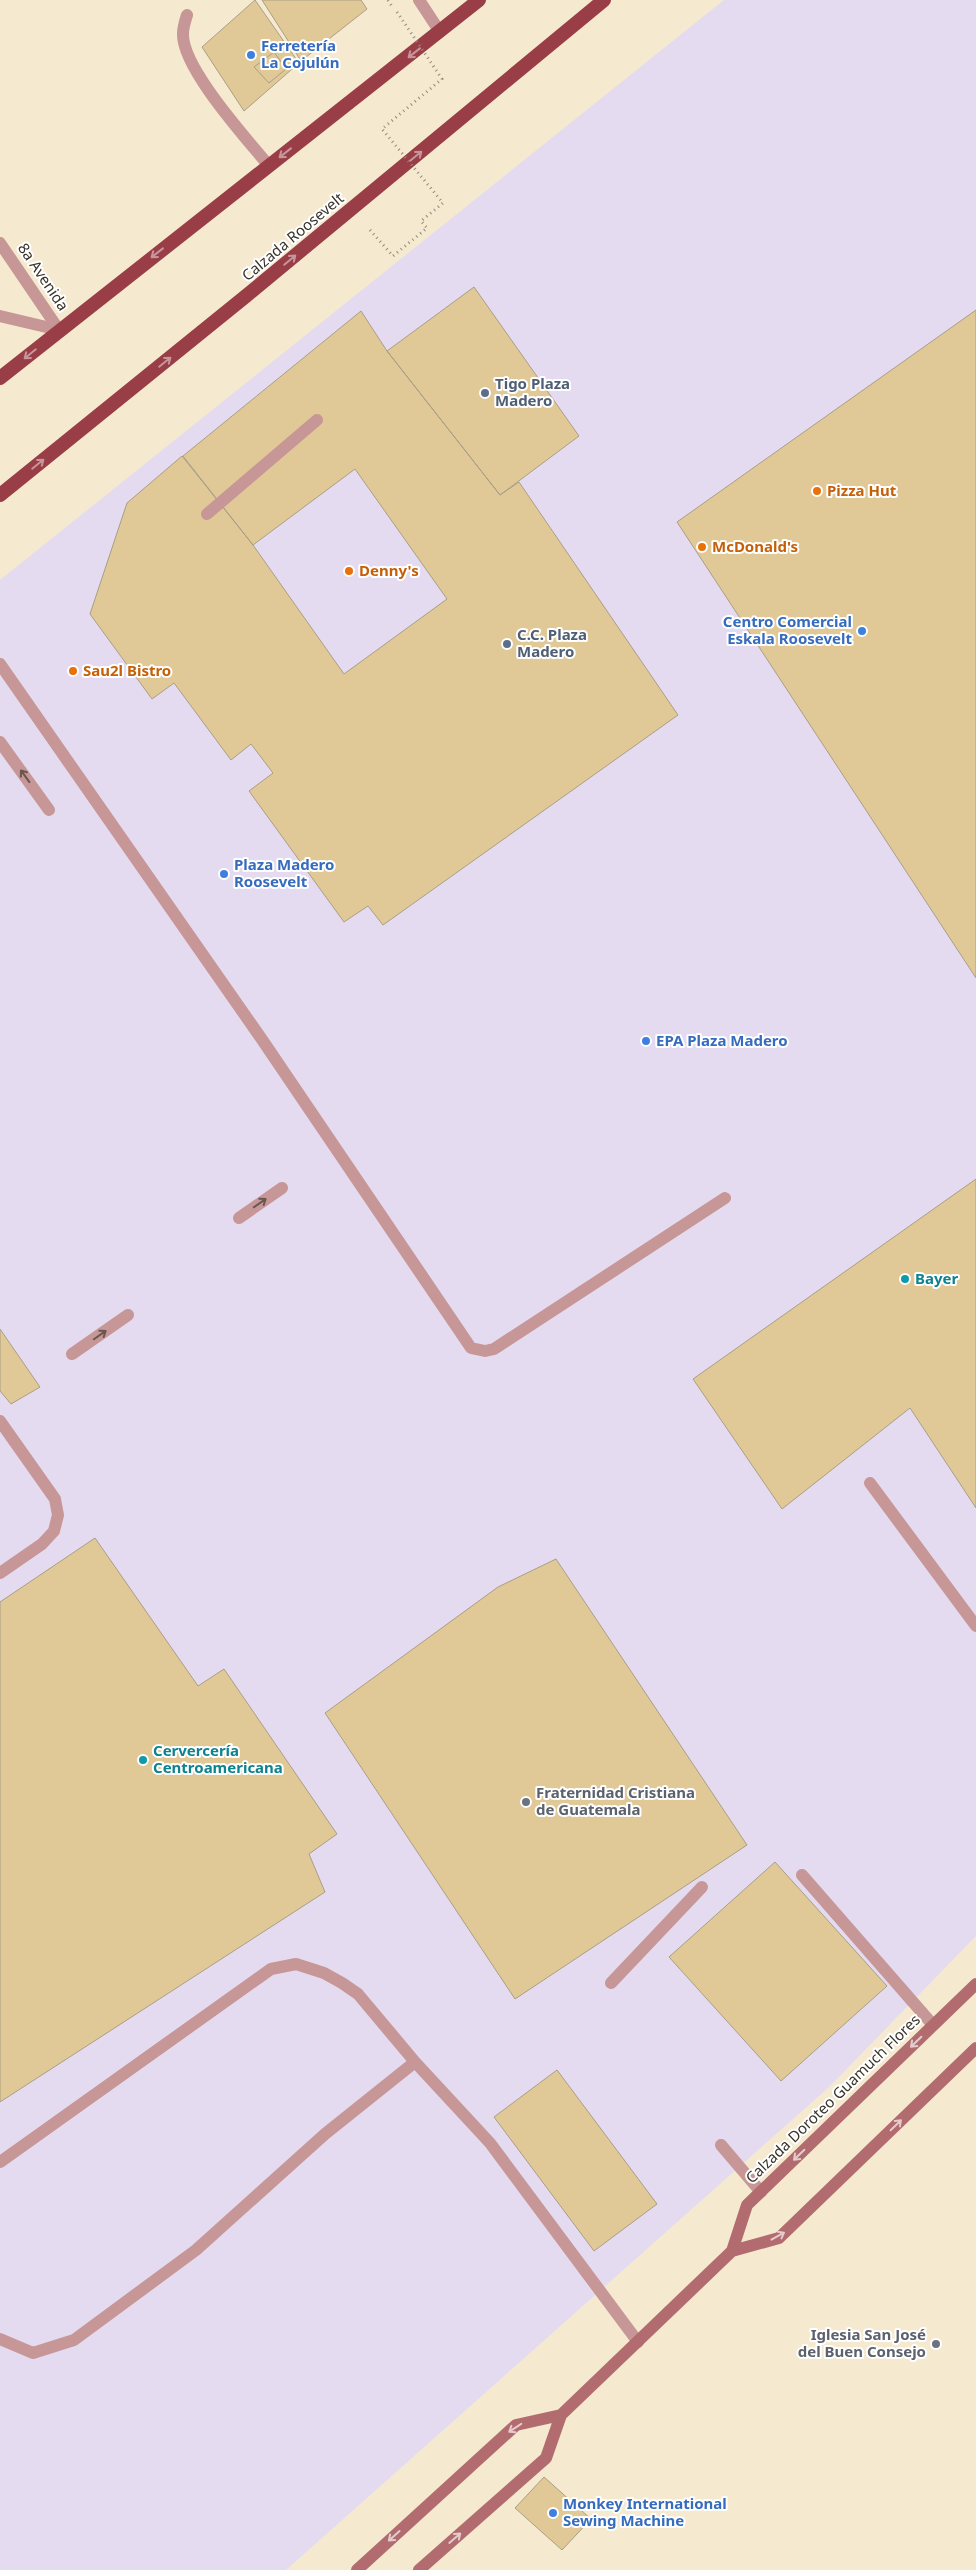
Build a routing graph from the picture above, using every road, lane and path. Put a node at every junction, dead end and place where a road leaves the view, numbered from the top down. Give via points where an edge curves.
1 (419, 0) edge
2 (479, 0) edge
3 (604, 0) edge
4 (396, 12) dead end
5 (187, 15) dead end
6 (440, 32) junction
7 (269, 166) junction
8 (351, 209) junction
9 (0, 243) edge
10 (0, 316) edge
11 (59, 330) junction
12 (0, 378) edge
13 (317, 420) dead end
14 (0, 495) edge
15 (207, 514) dead end
16 (0, 664) edge
17 (0, 742) edge
18 (49, 810) dead end
19 (282, 1188) dead end
20 (725, 1198) dead end
21 (239, 1218) dead end
22 (128, 1315) dead end
23 (72, 1354) dead end
24 (0, 1421) edge
25 (870, 1482) dead end
26 (0, 1573) edge
27 (976, 1626) edge
28 (802, 1875) dead end
29 (702, 1888) dead end
30 (610, 1983) dead end
31 (976, 1984) edge
32 (933, 2025) junction
33 (976, 2048) edge
34 (415, 2062) junction
35 (721, 2145) dead end
36 (0, 2162) edge
37 (761, 2192) junction
38 (732, 2251) junction
39 (0, 2339) edge
40 (638, 2342) junction
41 (561, 2415) junction
42 (357, 2570) edge
43 (419, 2570) edge

1 - 6 street
2 - 6 highway
8 -> 3 highway, Calzada Roosevelt
4 - 8 path, bridge via 442,79 382,129 443,203 422,221 427,228 393,256
5 - 7 street via 182,35 200,77
6 -> 7 highway
7 -> 11 highway
14 -> 8 highway, Calzada Roosevelt
9 - 11 street, 8a Avenida
10 - 11 street
11 -> 12 highway
13 - 15 street
16 - 20 street via 263,1041 471,1348 494,1349
18 -> 17 street
21 -> 19 street
23 -> 22 street
24 - 26 street via 55,1499 58,1515 54,1530 42,1544
25 - 27 street
28 - 32 street
29 - 30 street
31 - 32 main road, Calzada Doroteo Guamuch Flores
32 -> 37 main road, Calzada Doroteo Guamuch Flores
38 -> 33 main road, Calzada Doroteo Guamuch Flores via 779,2238
34 - 36 street via 358,1994 342,1983 296,1964 271,1969
34 - 39 street via 325,2134 196,2250 74,2340 33,2353
34 - 40 street via 490,2143
35 - 37 street
37 - 38 main road, Calzada Doroteo Guamuch Flores via 747,2205
38 - 40 main road, Calzada Doroteo Guamuch Flores
40 - 41 main road, Calzada Doroteo Guamuch Flores
41 -> 42 main road via 516,2425
43 -> 41 main road, Calzada Doroteo Guamuch Flores via 546,2458

